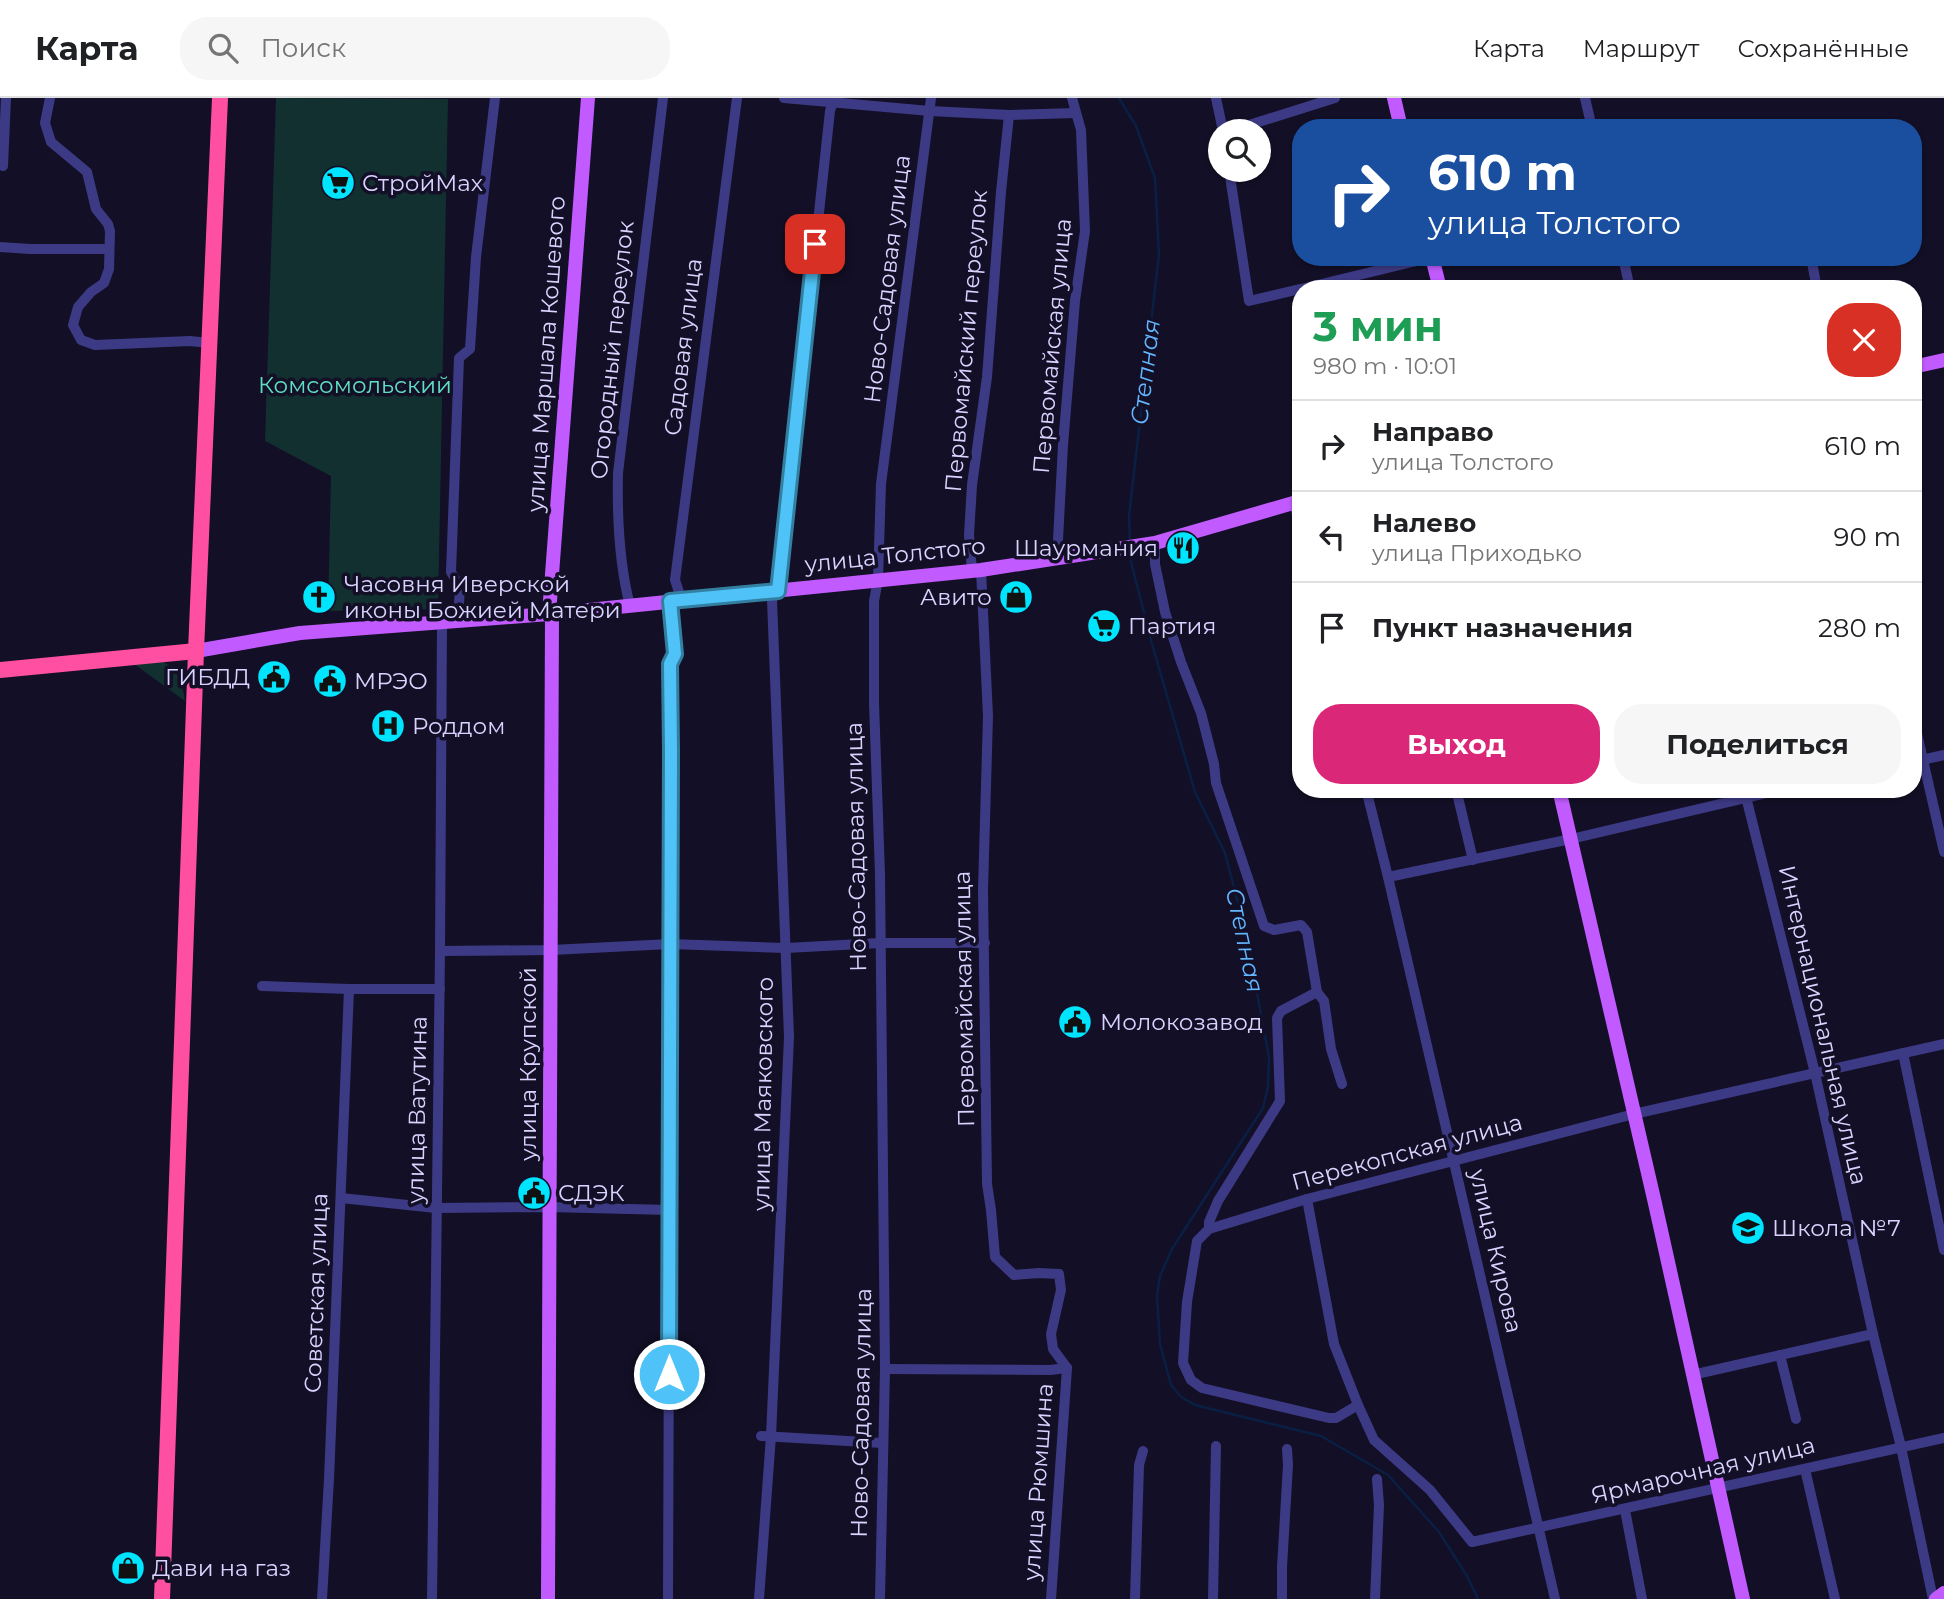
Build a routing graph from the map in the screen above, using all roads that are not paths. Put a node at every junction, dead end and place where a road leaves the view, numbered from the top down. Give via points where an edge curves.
1 (6, 98) edge
2 (50, 98) edge
3 (220, 98) edge
4 (495, 98) edge
5 (588, 98) edge
6 (663, 98) edge
7 (737, 98) edge
8 (784, 98) edge
9 (931, 98) edge
10 (1072, 98) edge
11 (1216, 98) edge
12 (1335, 98) edge
13 (1394, 98) edge
14 (1585, 98) edge
15 (834, 100) edge
16 (1310, 102) edge
17 (930, 111) junction
18 (1076, 113) junction
19 (1009, 115) junction
20 (1220, 119) edge
21 (1263, 119) edge
22 (1399, 119) edge
23 (1590, 119) edge
24 (4, 166) dead end
25 (1230, 182) edge
26 (0, 247) edge
27 (109, 249) junction
28 (1395, 266) edge
29 (1337, 280) edge
30 (1292, 291) edge
31 (209, 343) junction
32 (1944, 360) edge
33 (1922, 365) edge
34 (1292, 503) edge
35 (1152, 543) junction
36 (1060, 558) junction
37 (977, 570) junction
38 (878, 580) junction
39 (778, 591) junction
40 (676, 601) junction
41 (630, 606) junction
42 (550, 614) junction
43 (458, 620) junction
44 (442, 622) junction
45 (196, 651) junction
46 (0, 670) edge
47 (1944, 755) edge
48 (1922, 760) edge
49 (1922, 775) edge
50 (1368, 798) edge
51 (1458, 798) edge
52 (1561, 798) edge
53 (1726, 798) edge
54 (1746, 798) edge
55 (1571, 839) junction
56 (1944, 852) edge
57 (1473, 860) junction
58 (1388, 877) junction
59 (880, 943) junction
60 (985, 943) junction
61 (670, 944) junction
62 (786, 948) junction
63 (552, 950) junction
64 (440, 951) junction
65 (262, 986) dead end
66 (349, 989) junction
67 (440, 989) junction
68 (1317, 992) junction
69 (1944, 1044) edge
70 (1903, 1053) junction
71 (1815, 1073) junction
72 (1342, 1084) dead end
73 (1634, 1114) junction
74 (1453, 1160) junction
75 (341, 1198) junction
76 (1307, 1199) junction
77 (550, 1207) junction
78 (436, 1208) junction
79 (670, 1210) junction
80 (1209, 1229) junction
81 (1944, 1250) edge
82 (1873, 1334) junction
83 (1780, 1355) junction
84 (1067, 1368) junction
85 (885, 1369) junction
86 (1692, 1376) junction
87 (1358, 1405) junction
88 (1796, 1419) dead end
89 (766, 1436) junction
90 (1944, 1438) edge
91 (883, 1443) junction
92 (1216, 1446) dead end
93 (1901, 1447) junction
94 (1287, 1448) dead end
95 (1143, 1451) dead end
96 (1805, 1469) junction
97 (1377, 1479) dead end
98 (1718, 1489) junction
99 (1625, 1510) junction
100 (1539, 1527) junction
101 (1944, 1593) edge
102 (162, 1599) edge
103 (322, 1599) edge
104 (432, 1599) edge
105 (548, 1599) edge
106 (668, 1599) edge
107 (758, 1599) edge
108 (880, 1599) edge
109 (1051, 1599) edge
110 (1135, 1599) edge
111 (1213, 1599) edge
112 (1282, 1599) edge
113 (1375, 1599) edge
114 (1555, 1599) edge
115 (1642, 1599) edge
116 (1743, 1599) edge
117 (1835, 1599) edge
118 (1934, 1599) edge

1 - 24 street
2 - 27 street via 46,123 51,142 87,172 96,209 108,224
3 - 31 highway
4 - 43 street via 470,349 459,358 451,572 460,587
5 - 42 main road, улица Маршала Кошевого
6 - 41 street, Огородный переулок via 618,473 618,520
7 - 40 street, Садовая улица via 674,580
8 - 15 street
9 - 17 street, Ново-Садовая улица
10 - 18 street, Первомайская улица
11 - 20 street
12 - 16 street
13 - 22 main road
14 - 23 street
15 - 17 street
15 - 39 street, улица Маяковского
16 - 21 street
17 - 19 street
17 - 38 street, Ново-Садовая улица via 881,484
18 - 19 street
18 - 36 street, Первомайская улица via 1081,130 1085,231 1063,445
19 - 37 street, Первомайский переулок via 987,377 972,485 969,535
25 - 30 street via 1249,301
26 - 27 street
27 - 31 street via 104,283 78,307 73,325 81,340 95,345
28 - 29 street
31 - 45 highway
32 - 33 main road
34 - 35 main road, улица Толстого
35 - 36 main road, улица Толстого
35 - 68 street via 1165,612 1201,713 1216,783 1251,892 1264,926 1274,930 1301,925 1307,932
36 - 37 main road, улица Толстого
37 - 38 main road, улица Толстого
37 - 60 street, Первомайская улица via 988,716
38 - 39 main road, улица Толстого
38 - 59 street, Ново-Садовая улица via 874,703
39 - 40 main road, улица Толстого
39 - 62 street, улица Маяковского via 772,600
40 - 41 main road, улица Толстого
40 - 61 street, Садовая улица via 675,654 670,664
41 - 42 main road, улица Толстого
42 - 43 main road, улица Толстого
42 - 63 main road, улица Крупской
43 - 44 main road, улица Толстого
44 - 45 main road, улица Толстого via 300,632
44 - 64 street, улица Ватутина
45 - 46 highway
45 - 102 highway
47 - 48 street
49 - 56 street
50 - 58 street, улица Кирова
51 - 57 street
52 - 55 main road
53 - 55 street
54 - 71 street, Интернациональная улица
55 - 57 street
55 - 73 main road
57 - 58 street
58 - 74 street, улица Кирова
59 - 60 street
59 - 62 street
59 - 85 street, Ново-Садовая улица
60 - 84 street, Первомайская улица via 987,1184 995,1256 1014,1275 1059,1274 1053,1349
61 - 62 street
61 - 63 street
61 - 79 street, Садовая улица
62 - 89 street, улица Маяковского via 789,1037
63 - 64 street
63 - 77 main road, улица Крупской
64 - 67 street, улица Ватутина
65 - 66 street
66 - 67 street
66 - 75 street, Советская улица
67 - 78 street, улица Ватутина
68 - 72 street via 1324,1001
68 - 80 street via 1280,1011 1280,1101 1217,1201
69 - 70 street, Перекопская улица
70 - 71 street, Перекопская улица
70 - 81 street
71 - 73 street, Перекопская улица
71 - 82 street, Интернациональная улица
73 - 74 street, Перекопская улица
73 - 86 main road
74 - 76 street, Перекопская улица
74 - 100 street, улица Кирова
75 - 78 street
75 - 103 street, Советская улица
76 - 80 street, Перекопская улица
76 - 87 street via 1335,1344
77 - 78 street
77 - 79 street
77 - 105 main road, улица Крупской
78 - 104 street, улица Ватутина
79 - 106 street, Садовая улица
80 - 87 street via 1197,1241 1191,1273 1183,1363 1191,1380 1202,1388 1329,1418
82 - 83 street
82 - 93 street, Интернациональная улица
83 - 86 street
83 - 88 street
84 - 85 street
84 - 109 street, улица Рюмшина
85 - 91 street, Ново-Садовая улица
86 - 98 main road
87 - 100 street, Ярмарочная улица via 1374,1440 1430,1490 1472,1542
89 - 91 street
89 - 107 street, улица Маяковского
90 - 93 street, Ярмарочная улица
91 - 108 street, Ново-Садовая улица
92 - 111 street
93 - 96 street, Ярмарочная улица
93 - 118 street, Интернациональная улица
94 - 112 street
95 - 110 street
96 - 98 street, Ярмарочная улица
96 - 117 street
97 - 113 street
98 - 99 street, Ярмарочная улица
98 - 116 main road
99 - 100 street, Ярмарочная улица
99 - 115 street
100 - 114 street, улица Кирова
101 - 118 main road

